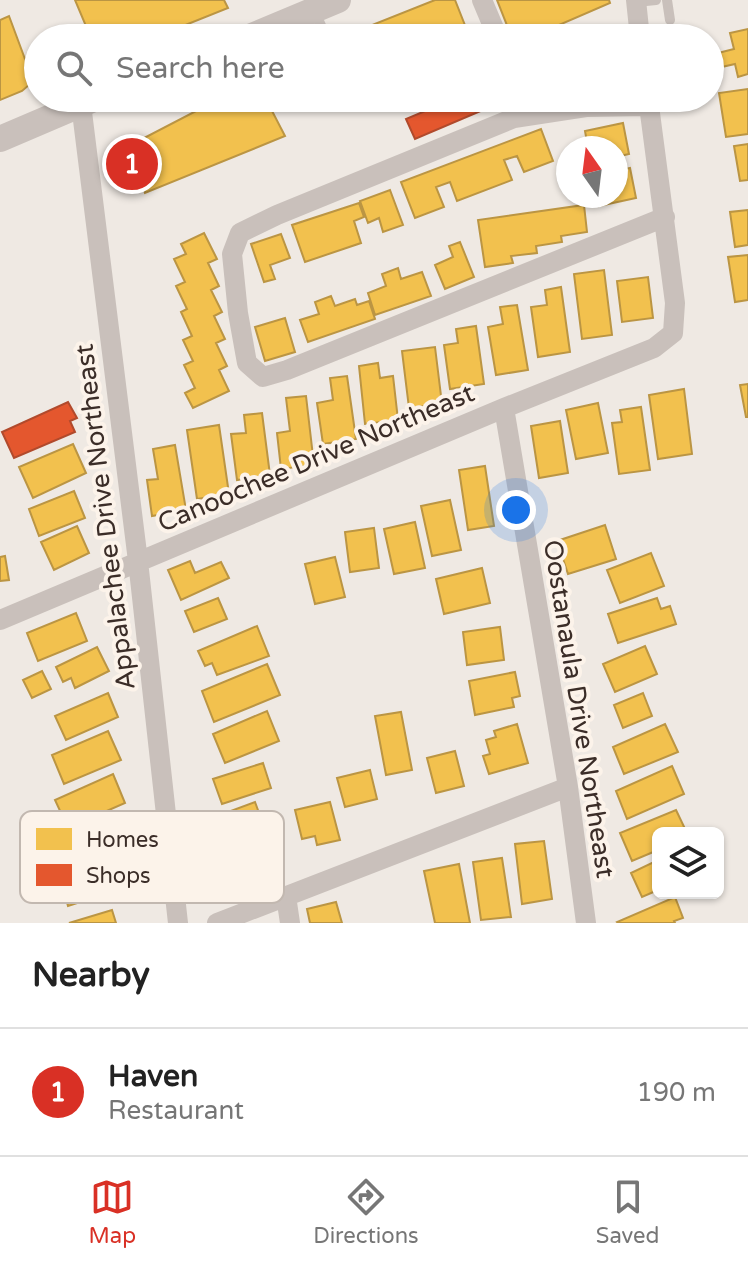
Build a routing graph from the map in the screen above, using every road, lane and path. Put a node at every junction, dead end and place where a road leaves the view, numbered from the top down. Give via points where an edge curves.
1 (482, 0) edge
2 (667, 0) edge
3 (642, 1) edge
4 (316, 13) edge
5 (670, 20) dead end
6 (286, 24) edge
7 (492, 24) edge
8 (641, 24) edge
9 (59, 112) edge
10 (86, 112) edge
11 (521, 112) edge
12 (649, 112) edge
13 (0, 139) edge
14 (665, 217) junction
15 (504, 408) junction
16 (138, 561) junction
17 (0, 620) edge
18 (568, 787) junction
19 (166, 811) edge
20 (286, 896) joint
21 (176, 903) edge
22 (268, 903) edge
23 (178, 923) edge
24 (217, 923) edge
25 (290, 923) edge
26 (586, 923) edge

1 - 7 street
2 - 5 lane
3 - 8 street
4 - 6 street
9 - 13 street
10 - 16 street, Appalachee Drive Northeast
11 - 14 street via 240,233 232,254 247,363 263,377 287,370
12 - 14 street
14 - 15 street, Canoochee Drive Northeast via 675,303 673,333 654,348
15 - 16 street, Canoochee Drive Northeast
15 - 18 street, Oostanaula Drive Northeast
16 - 17 street, Canoochee Drive Northeast
16 - 19 street, Appalachee Drive Northeast
18 - 20 street
18 - 26 street, Oostanaula Drive Northeast
20 - 25 street
21 - 23 street, Appalachee Drive Northeast
22 - 24 street

